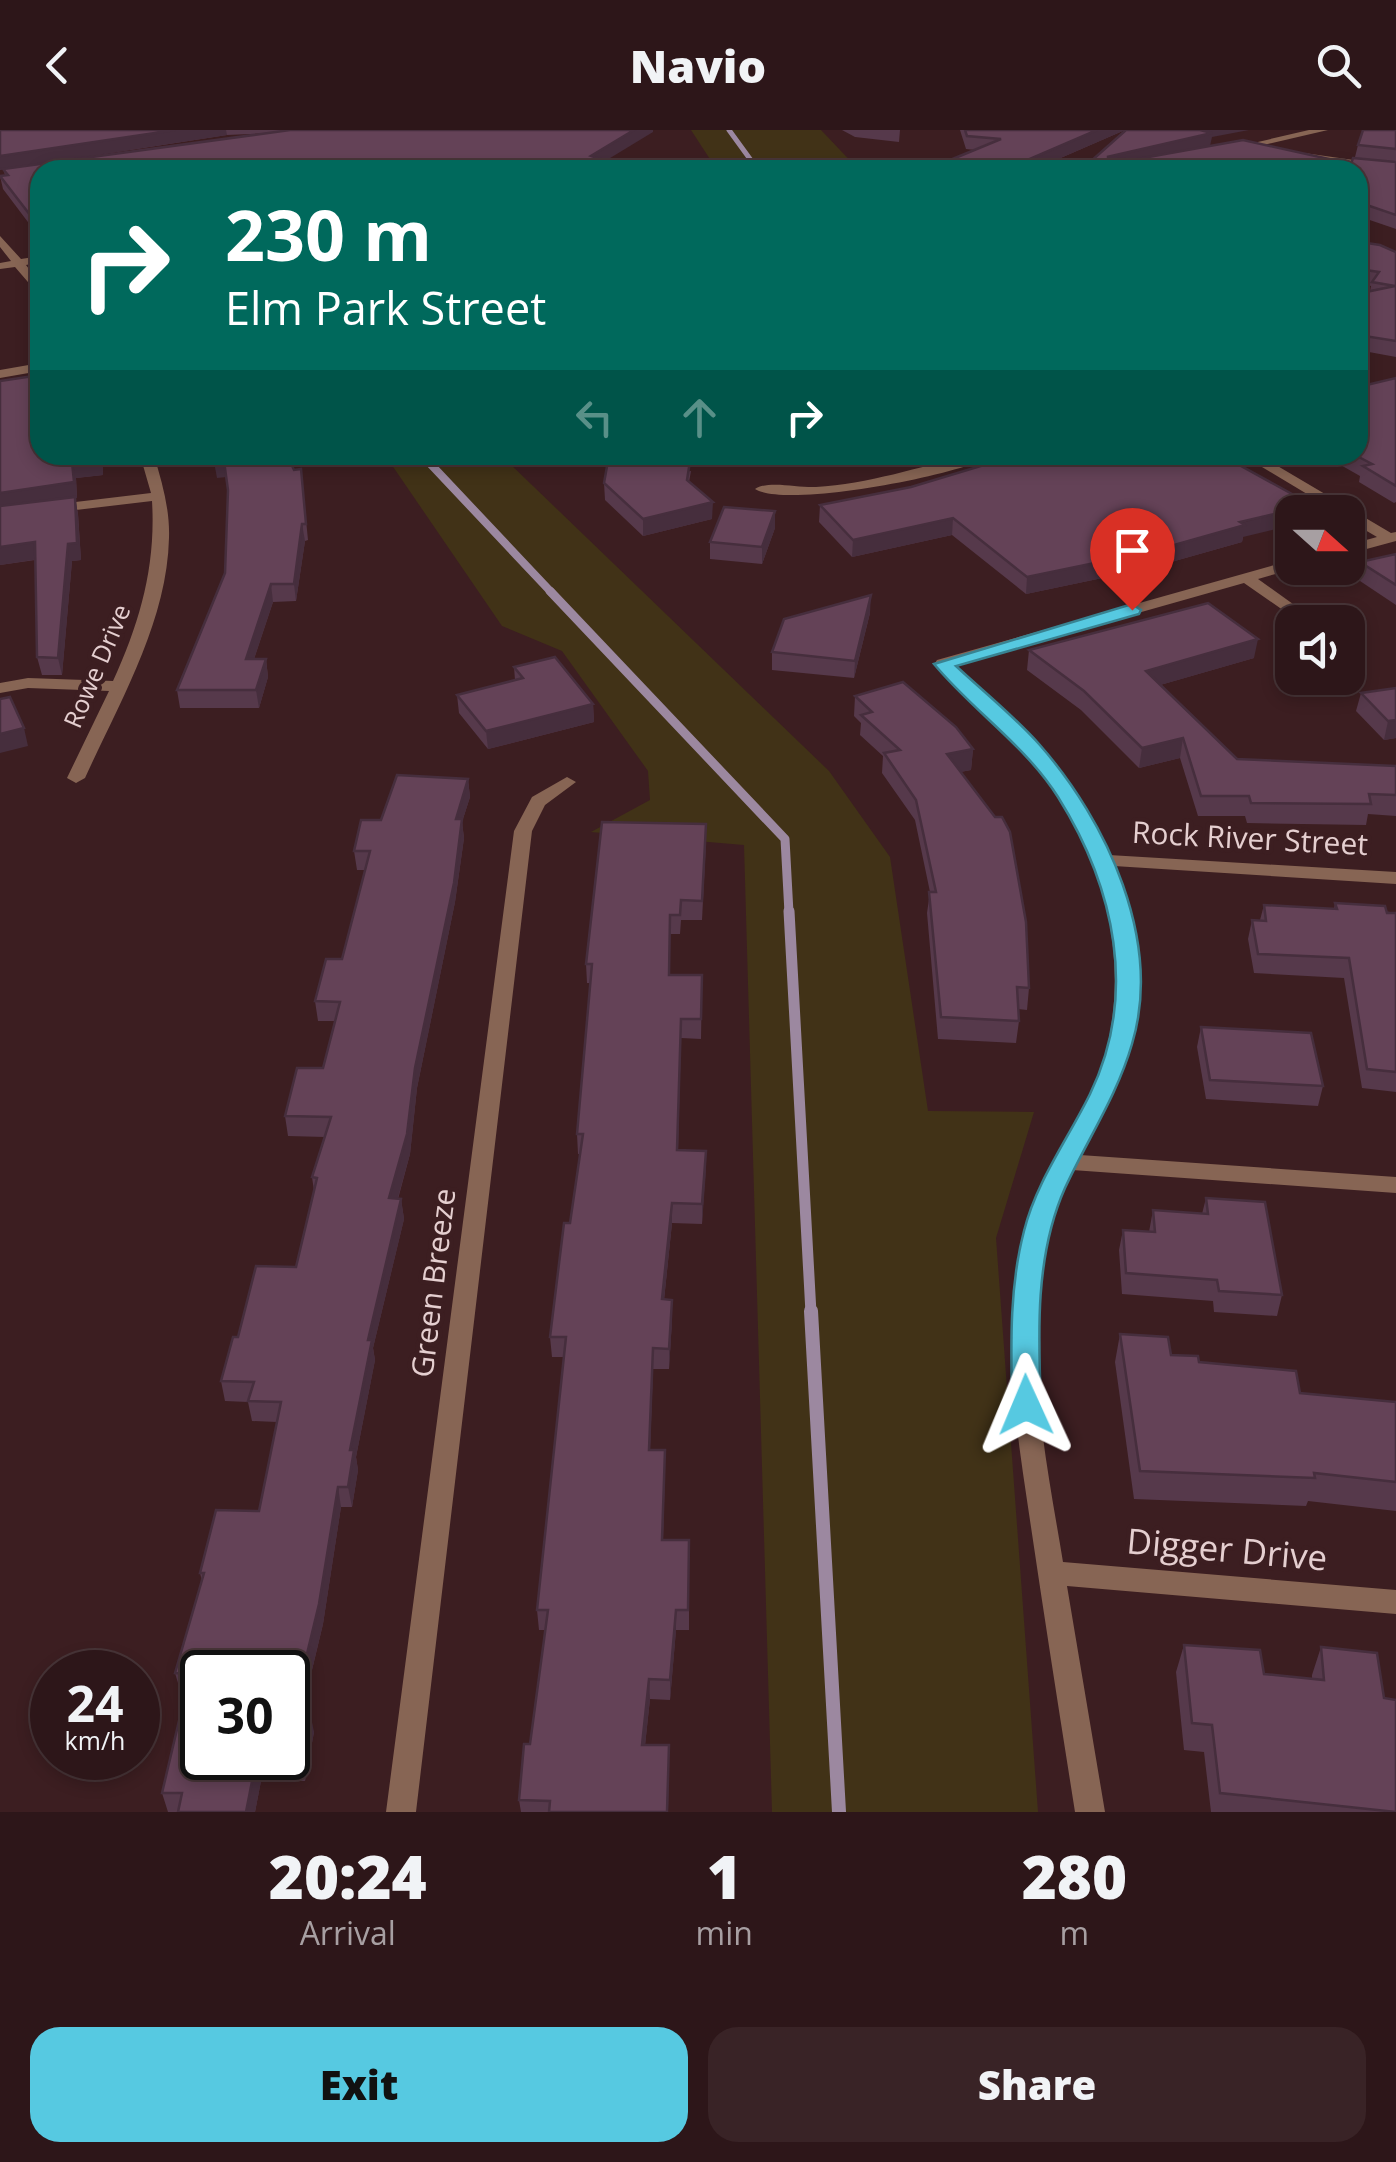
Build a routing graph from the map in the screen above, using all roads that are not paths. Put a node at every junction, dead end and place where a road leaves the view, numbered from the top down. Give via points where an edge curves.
1 (1323, 130) edge
2 (1264, 142) junction
3 (1228, 149) edge
4 (1329, 160) edge
5 (1368, 165) edge
6 (1396, 168) edge
7 (0, 239) edge
8 (30, 261) edge
9 (18, 263) junction
10 (0, 266) edge
11 (30, 279) edge
12 (30, 369) edge
13 (0, 374) edge
14 (149, 465) edge
15 (945, 465) edge
16 (1267, 465) edge
17 (762, 488) dead end
18 (1316, 495) edge
19 (158, 496) junction
20 (0, 514) edge
21 (1365, 523) edge
22 (1392, 537) edge
23 (1365, 545) edge
24 (1275, 570) edge
25 (1246, 578) junction
26 (1285, 605) edge
27 (117, 686) junction
28 (0, 688) edge
29 (76, 778) dead end
30 (567, 782) dead end
31 (1102, 860) junction
32 (1396, 878) edge
33 (1066, 1162) junction
34 (1396, 1184) edge
35 (1051, 1573) junction
36 (1396, 1602) edge
37 (401, 1812) edge
38 (1090, 1812) edge

1 - 2 street
2 - 3 street
2 - 4 street
5 - 6 street
7 - 9 street
8 - 9 street
9 - 10 street
9 - 11 street
12 - 13 street
14 - 19 street, Rowe Drive
15 - 17 street via 841,490
16 - 18 street
19 - 20 street
19 - 27 street, Rowe Drive via 160,570 144,628
21 - 22 street
22 - 23 street
24 - 25 street
25 - 26 street
25 - 31 street via 944,664 1032,749
27 - 28 street
27 - 29 street, Rowe Drive
30 - 37 street, Green Breeze via 528,810 523,831
31 - 32 street, Rock River Street
31 - 33 street via 1120,910 1129,992 1104,1091
33 - 34 street
33 - 35 street via 1037,1231 1024,1321 1026,1405
35 - 36 street, Digger Drive
35 - 38 street

